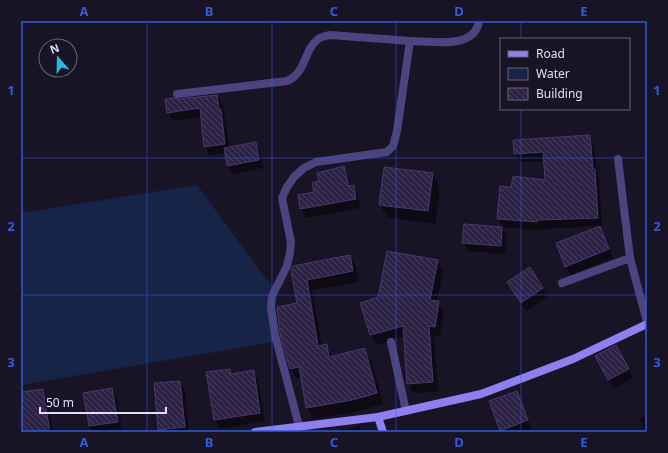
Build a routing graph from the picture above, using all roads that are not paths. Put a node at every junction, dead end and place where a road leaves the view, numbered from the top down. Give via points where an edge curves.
1 (479, 21) edge
2 (410, 41) junction
3 (176, 94) dead end
4 (618, 158) dead end
5 (630, 258) junction
6 (562, 283) dead end
7 (647, 323) edge
8 (391, 342) dead end
9 (406, 411) junction
10 (378, 417) junction
11 (299, 426) junction
12 (256, 432) edge
13 (383, 432) edge

1 - 2 lane via 473,35 461,42
2 - 3 lane via 330,35 318,39 296,77 287,81
2 - 11 lane via 393,146 387,152 316,162 304,168 287,187 282,198 291,242 290,253 272,296 271,307 274,335
4 - 5 lane
5 - 6 lane
5 - 7 lane
7 - 9 street via 508,385 481,394
8 - 9 lane
9 - 10 street
10 - 11 street
10 - 13 street
11 - 12 street

